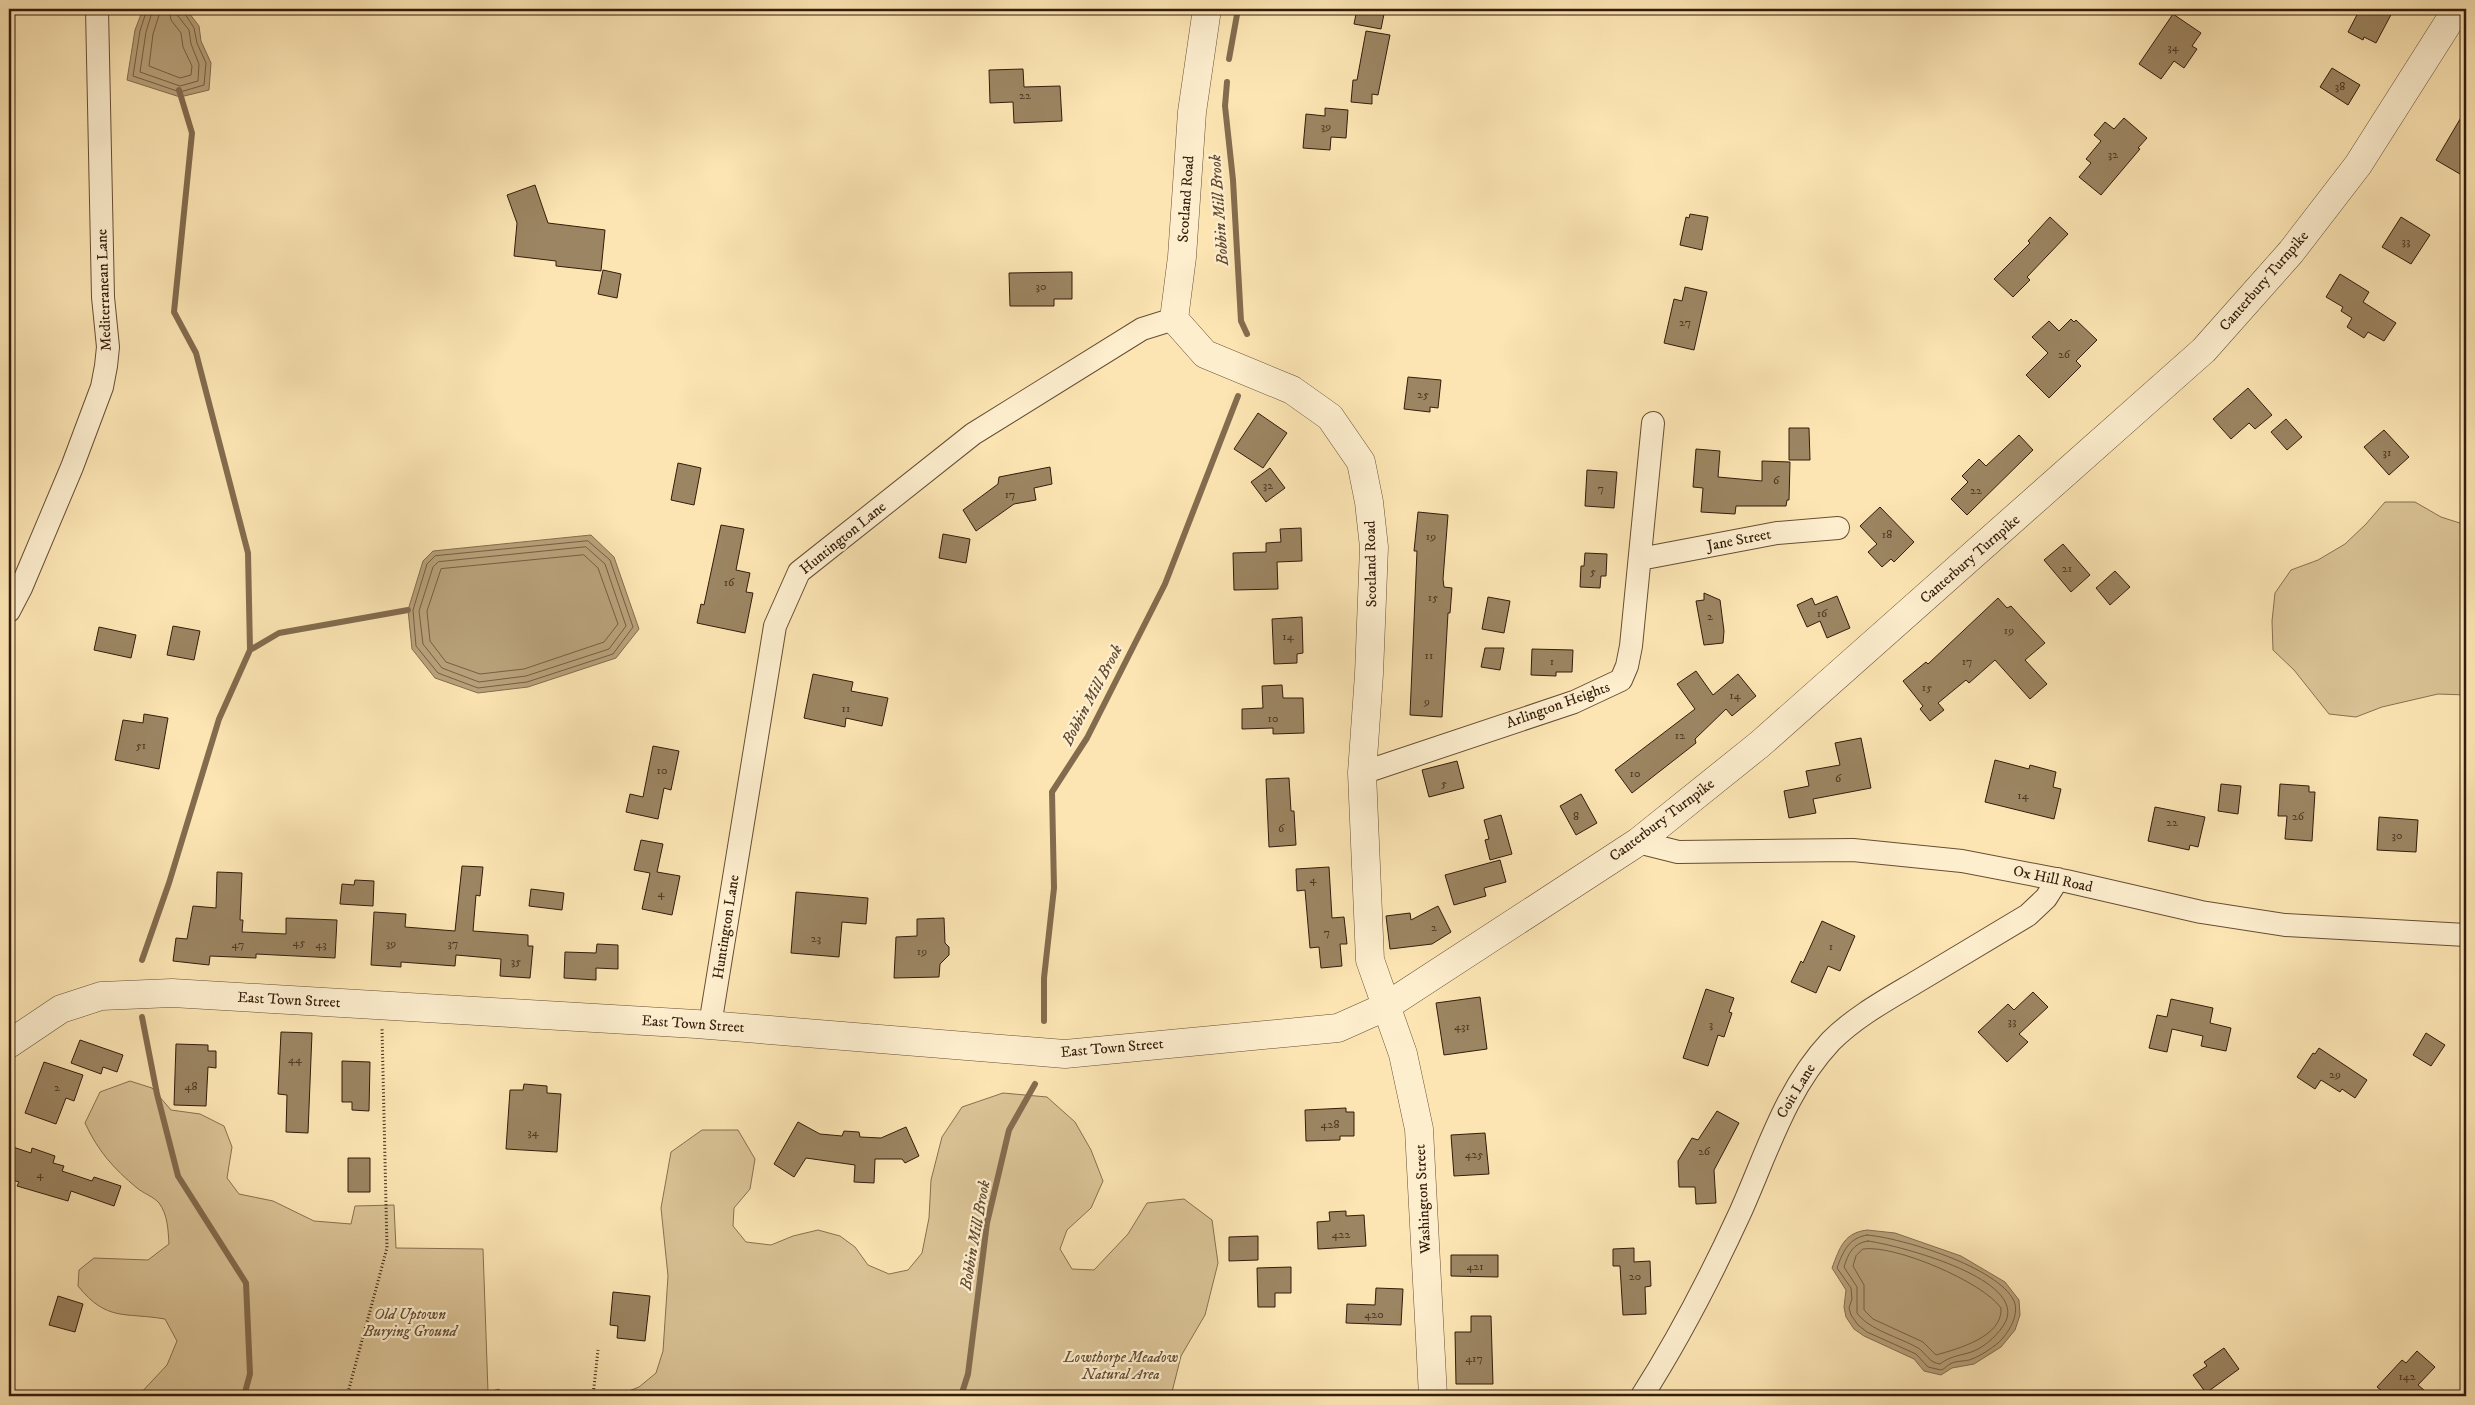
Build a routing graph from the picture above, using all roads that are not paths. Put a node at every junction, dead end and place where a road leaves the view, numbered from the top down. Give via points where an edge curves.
1 (97, 9) edge
2 (1207, 9) edge
3 (2457, 9) edge
4 (1174, 319) junction
5 (1653, 423) dead end
6 (1838, 528) dead end
7 (1640, 559) junction
8 (9, 611) edge
9 (1362, 773) junction
10 (1638, 842) junction
11 (2058, 879) junction
12 (2466, 935) edge
13 (1385, 1007) junction
14 (710, 1025) junction
15 (9, 1044) edge
16 (1433, 1396) edge
17 (1642, 1396) edge

1 - 8 street, Mediterranean Lane via 106,366 102,387 72,467
2 - 4 street, Scotland Road via 1192,112 1182,257
3 - 10 street, Canterbury Turnpike via 2358,165 2291,252 2204,350 1760,744
4 - 9 street, Scotland Road via 1205,354 1292,390 1330,417 1361,462 1374,547
4 - 14 street, Huntington Lane via 1142,329 972,434 799,572 775,626
5 - 7 street, Arlington Heights
6 - 7 street, Jane Street via 1777,533
7 - 9 street, Arlington Heights via 1632,646 1628,666 1619,682 1574,702
9 - 13 street, Scotland Road via 1370,960
10 - 11 street, Ox Hill Road via 1678,852 1853,850 1962,861
10 - 13 street, Canterbury Turnpike
11 - 12 street, Ox Hill Road via 2201,912 2285,925
11 - 17 street, Coit Lane via 2046,898 2028,915 1867,1012 1818,1056 1788,1100 1740,1213 1704,1287
13 - 14 street, East Town Street via 1338,1028 1065,1054
13 - 16 street, Washington Street via 1403,1054 1419,1128
14 - 15 street, East Town Street via 172,993 101,996 61,1009

